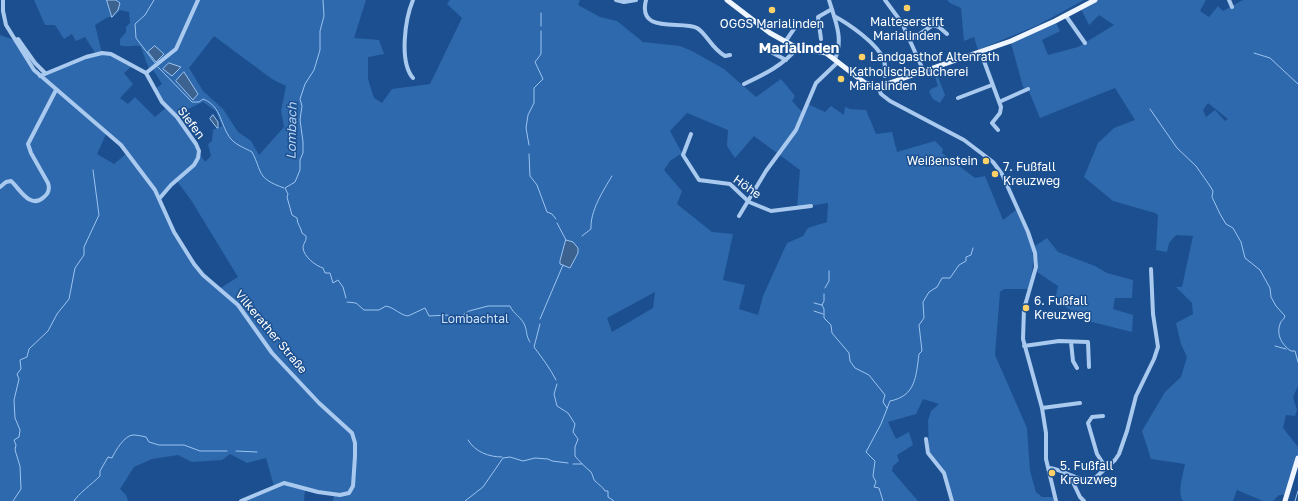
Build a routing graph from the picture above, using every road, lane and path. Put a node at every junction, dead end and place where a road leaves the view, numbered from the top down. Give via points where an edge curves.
1 (3, 0) edge
2 (198, 0) edge
3 (413, 0) edge
4 (616, 0) edge
5 (637, 0) edge
6 (727, 0) edge
7 (829, 0) edge
8 (885, 0) edge
9 (1094, 0) edge
10 (1229, 0) edge
11 (646, 1) edge
12 (1232, 7) dead end
13 (832, 9) junction
14 (834, 16) junction
15 (1066, 16) junction
16 (796, 26) dead end
17 (947, 34) dead end
18 (821, 39) dead end
19 (20, 40) dead end
20 (911, 40) junction
21 (785, 42) junction
22 (1085, 43) dead end
23 (797, 48) junction
24 (771, 52) dead end
25 (981, 53) junction
26 (730, 55) dead end
27 (786, 60) junction
28 (836, 60) junction
29 (924, 72) junction
30 (45, 73) junction
31 (146, 73) junction
32 (40, 76) junction
33 (885, 76) dead end
34 (413, 78) dead end
35 (744, 84) dead end
36 (992, 84) junction
37 (878, 87) junction
38 (1028, 89) dead end
39 (56, 90) junction
40 (958, 98) dead end
41 (999, 102) junction
42 (998, 130) dead end
43 (691, 134) dead end
44 (0, 187) edge
45 (159, 199) junction
46 (749, 202) junction
47 (811, 206) dead end
48 (739, 216) dead end
49 (1151, 269) dead end
50 (1070, 342) junction
51 (1024, 346) junction
52 (1089, 367) dead end
53 (1077, 368) dead end
54 (1080, 403) dead end
55 (1042, 408) junction
56 (1103, 416) dead end
57 (926, 439) dead end
58 (1298, 458) edge
59 (1048, 468) junction
60 (1106, 468) junction
61 (1070, 476) junction
62 (241, 501) edge
63 (952, 501) edge
64 (1056, 501) edge
65 (1084, 501) edge
66 (1284, 501) edge

1 - 32 street, Vilkerather Straße via 3,16 9,31 31,67
2 - 31 street via 176,50
3 - 34 street via 406,22 407,72
4 - 5 street
5 - 11 street
6 - 21 main road
7 - 13 street
8 - 20 street
9 - 15 main road
10 - 12 street
11 - 26 street via 646,11 651,20 664,25 697,28 717,51 725,56
13 - 14 street
13 - 18 street via 818,19
14 - 28 street via 840,49
14 - 33 street via 847,22 878,51 884,61
15 - 22 street
15 - 25 main road
16 - 21 street
17 - 20 street via 933,25
19 - 30 street via 35,64
20 - 29 street
21 - 23 main road
23 - 27 street
23 - 28 main road via 824,52
24 - 27 street
25 - 29 main road
25 - 36 street
27 - 35 street
28 - 37 main road via 865,83
28 - 46 street via 818,80 796,130 766,171
29 - 37 main road
30 - 31 street via 102,53 111,54
30 - 32 street
31 - 45 street, Siefen via 162,102 177,117 199,151 194,165
32 - 39 street, Vilkerather Straße
36 - 40 street
36 - 41 street
37 - 51 street via 881,94 890,101 964,140 987,157 1005,179 1035,253 1035,272 1024,309
38 - 41 street
39 - 44 street via 28,144 50,188 47,194 41,200 34,201 26,197 11,181
39 - 45 street, Vilkerather Straße via 116,139 151,184
41 - 42 street via 1001,110 992,123
43 - 46 street, Höhe via 683,156 698,179 730,184
45 - 62 street, Vilkerather Straße via 174,232 194,264 238,305 272,353 319,403 352,433 355,443 353,486 349,493 345,495 311,491 284,483
46 - 47 street, Höhe via 771,211
46 - 48 street
49 - 60 street via 1153,314 1158,347 1136,396 1119,454
50 - 51 street
50 - 52 street via 1088,342
50 - 53 street via 1073,361
51 - 55 street
54 - 55 street
55 - 59 street
56 - 60 street via 1092,417 1088,423 1096,454
57 - 63 street via 928,453 944,473
58 - 66 main road
59 - 61 street
59 - 64 street
60 - 61 street via 1091,479
61 - 65 street

